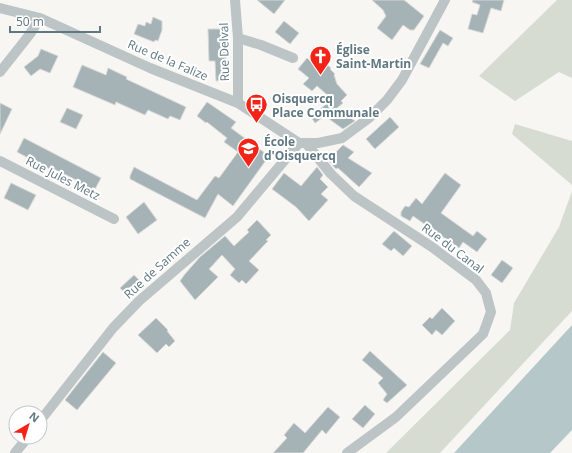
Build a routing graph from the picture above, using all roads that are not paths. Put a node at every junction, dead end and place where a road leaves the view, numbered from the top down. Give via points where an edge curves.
1 (235, 0) edge
2 (445, 0) edge
3 (0, 8) edge
4 (40, 18) junction
5 (238, 38) junction
6 (293, 58) dead end
7 (0, 72) edge
8 (238, 103) junction
9 (303, 143) junction
10 (0, 160) edge
11 (114, 219) dead end
12 (48, 411) edge
13 (22, 445) edge
14 (15, 453) edge
15 (347, 453) edge

1 - 5 street, Rue Delval
2 - 9 street via 402,80 387,100 369,118 342,138 318,144
3 - 4 street, Rue de la Falize
4 - 7 street
4 - 8 street, Rue de la Falize via 150,68
5 - 6 street via 261,44
5 - 8 street, Rue Delval
8 - 9 street, Rue de la Falize
9 - 12 street, Rue de Samme via 237,216 138,301 112,328
9 - 15 street, Rue du Canal via 354,196 432,247 476,280 486,293 491,312 483,334 396,417
10 - 11 street, Rue Jules Metz
13 - 14 street

